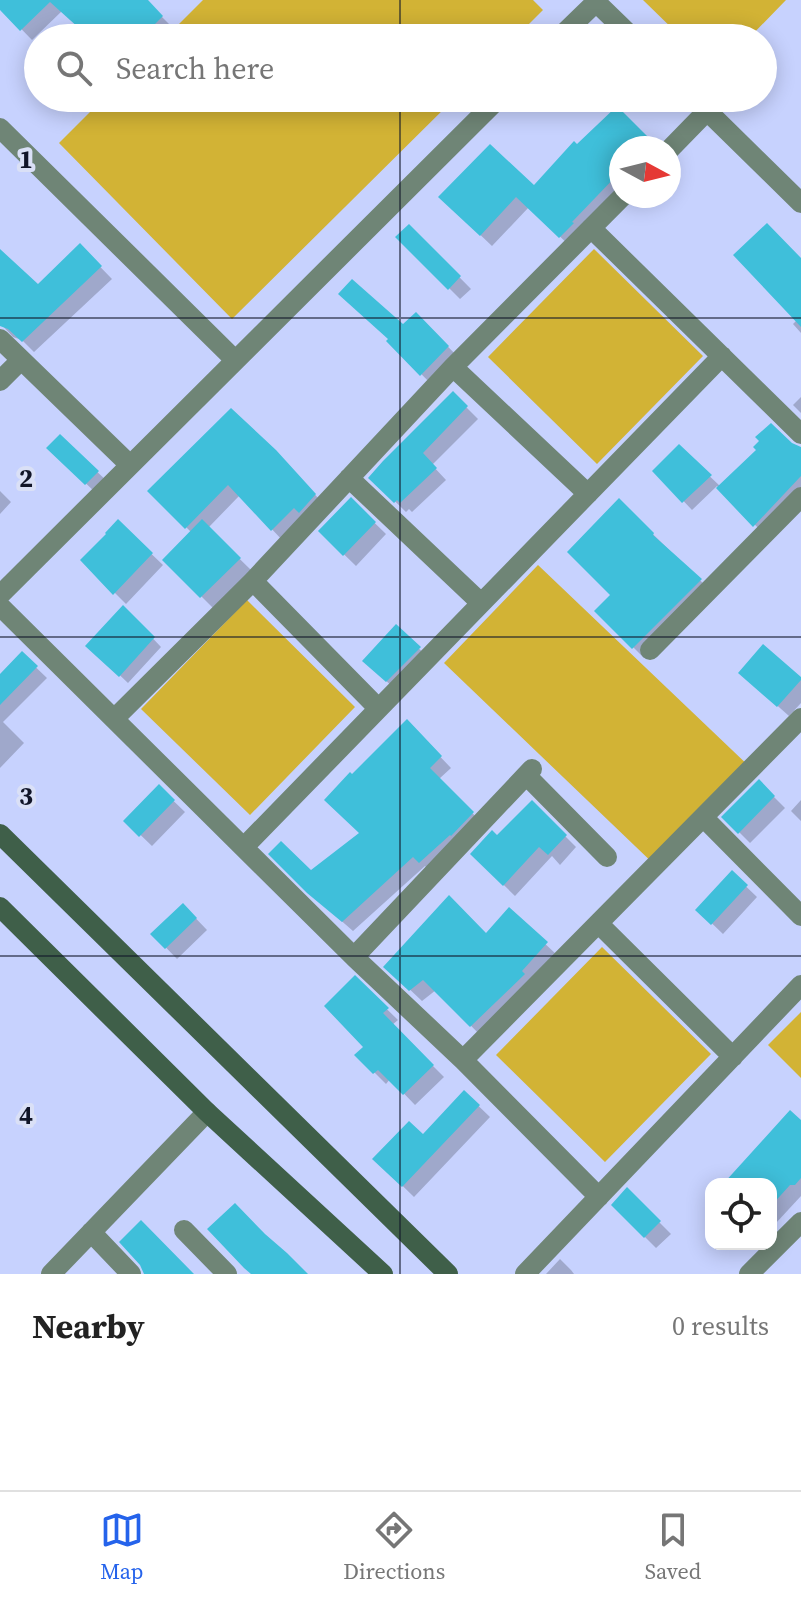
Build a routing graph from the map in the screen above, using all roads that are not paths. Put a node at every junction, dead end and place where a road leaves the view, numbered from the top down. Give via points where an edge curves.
1 (595, 1) edge
2 (573, 24) edge
3 (619, 24) edge
4 (485, 112) edge
5 (695, 112) edge
6 (708, 112) edge
7 (0, 128) edge
8 (678, 136) edge
9 (801, 203) edge
10 (611, 208) edge
11 (591, 228) junction
12 (0, 339) edge
13 (722, 356) junction
14 (21, 360) junction
15 (235, 360) junction
16 (453, 367) junction
17 (0, 381) edge
18 (801, 434) edge
19 (130, 465) junction
20 (349, 478) junction
21 (588, 494) junction
22 (801, 497) edge
23 (253, 581) junction
24 (0, 595) edge
25 (481, 603) junction
26 (0, 606) edge
27 (650, 650) dead end
28 (378, 708) junction
29 (115, 718) junction
30 (801, 720) edge
31 (704, 818) junction
32 (0, 834) edge
33 (244, 847) junction
34 (607, 857) dead end
35 (0, 907) edge
36 (801, 916) edge
37 (599, 924) junction
38 (354, 957) junction
39 (801, 985) edge
40 (733, 1057) junction
41 (463, 1060) junction
42 (207, 1112) junction
43 (599, 1197) junction
44 (801, 1222) edge
45 (184, 1230) dead end
46 (91, 1232) junction
47 (51, 1274) edge
48 (131, 1274) edge
49 (227, 1274) edge
50 (383, 1274) edge
51 (448, 1274) edge
52 (525, 1274) edge
53 (749, 1274) edge

1 - 2 street
1 - 3 street
4 - 15 street
5 - 8 street
6 - 9 street
7 - 15 street
10 - 11 street
11 - 13 street
11 - 16 street
12 - 14 street
13 - 18 street
13 - 21 street
14 - 17 street
14 - 19 street
15 - 19 street
16 - 20 street
16 - 21 street
19 - 24 street
20 - 23 street
20 - 25 street
21 - 25 street
22 - 27 street
23 - 28 street
23 - 29 street
25 - 28 street
26 - 29 street
28 - 33 street
29 - 33 street
30 - 31 street
31 - 36 street
31 - 37 street
32 - 51 street
33 - 38 street
34 - 38 street via 530,772
35 - 42 street
37 - 40 street
37 - 41 street
38 - 41 street
39 - 40 street
40 - 43 street
41 - 43 street
42 - 46 street
42 - 50 street
43 - 52 street
44 - 53 street
45 - 49 street
46 - 47 street
46 - 48 street

